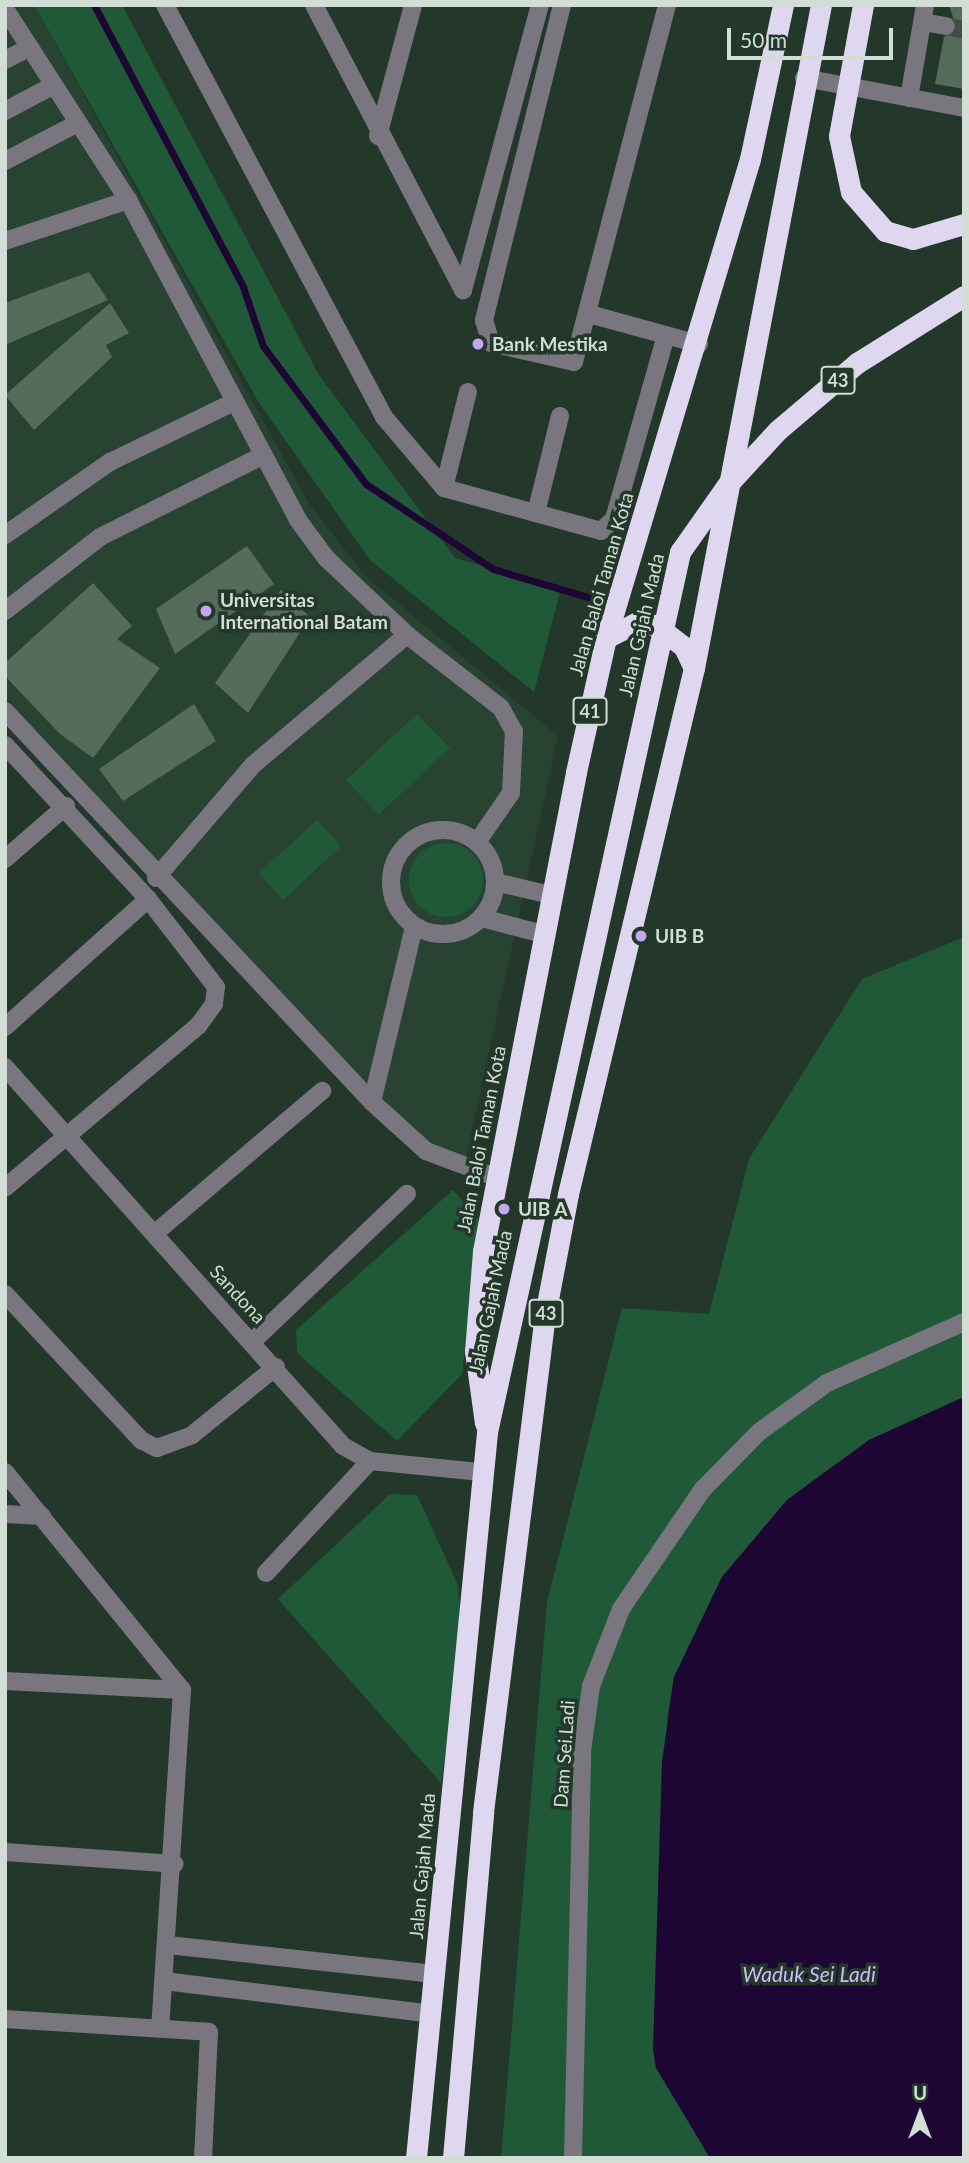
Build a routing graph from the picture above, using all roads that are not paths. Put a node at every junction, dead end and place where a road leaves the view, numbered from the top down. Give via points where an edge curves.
1 (165, 5) edge
2 (314, 5) edge
3 (413, 5) edge
4 (540, 5) edge
5 (562, 5) edge
6 (667, 5) edge
7 (783, 5) edge
8 (821, 5) edge
9 (863, 5) edge
10 (5, 9) edge
11 (924, 14) edge
12 (946, 26) tunnel mouth
13 (30, 47) junction
14 (5, 61) edge
15 (804, 78) junction
16 (54, 85) junction
17 (846, 86) junction
18 (909, 98) junction
19 (964, 108) edge
20 (5, 111) edge
21 (78, 122) junction
22 (378, 136) junction
23 (5, 161) edge
24 (128, 200) junction
25 (964, 224) edge
26 (5, 241) edge
27 (964, 296) edge
28 (589, 314) junction
29 (666, 335) junction
30 (698, 344) junction
31 (468, 392) dead end
32 (234, 402) junction
33 (560, 416) dead end
34 (264, 455) junction
35 (438, 481) junction
36 (537, 513) junction
37 (5, 535) edge
38 (5, 611) edge
39 (407, 635) junction
40 (606, 638) junction
41 (694, 668) junction
42 (5, 711) edge
43 (5, 745) edge
44 (66, 806) junction
45 (477, 842) junction
46 (5, 859) edge
47 (156, 878) junction
48 (495, 882) junction
49 (551, 895) junction
50 (148, 899) junction
51 (482, 918) junction
52 (414, 927) junction
53 (543, 934) junction
54 (5, 1027) edge
55 (5, 1068) edge
56 (322, 1091) dead end
57 (372, 1102) junction
58 (68, 1137) junction
59 (498, 1178) junction
60 (5, 1188) edge
61 (407, 1194) dead end
62 (154, 1234) junction
63 (5, 1294) edge
64 (964, 1321) edge
65 (253, 1341) junction
66 (276, 1367) junction
67 (486, 1432) junction
68 (370, 1461) junction
69 (5, 1472) edge
70 (481, 1472) junction
71 (5, 1514) edge
72 (42, 1517) junction
73 (266, 1573) dead end
74 (5, 1681) edge
75 (183, 1690) junction
76 (5, 1852) edge
77 (175, 1864) junction
78 (168, 1945) junction
79 (434, 1974) junction
80 (164, 1981) junction
81 (431, 2014) junction
82 (5, 2020) edge
83 (160, 2028) junction
84 (203, 2158) edge
85 (416, 2158) edge
86 (453, 2158) edge
87 (573, 2158) edge

1 - 35 street via 384,417
2 - 22 street
3 - 22 street
4 - 22 street via 463,290
5 - 28 street via 484,320 491,343 574,362
6 - 28 street
7 - 30 highway, Jalan Baloi Taman Kota / 41 via 750,159
8 - 15 highway
9 - 17 highway
10 - 13 street
11 - 12 street
11 - 18 street
13 - 14 street
13 - 16 street
15 - 17 street
15 - 41 highway, 43
16 - 20 street
16 - 21 street
17 - 18 street
17 - 25 highway via 842,169 867,213 885,231 914,239
18 - 19 street
21 - 23 street
21 - 24 street
24 - 26 street
24 - 32 street
27 - 67 highway, Jalan Gajah Mada / 43 via 857,363 778,430 728,484 680,552
28 - 29 street
29 - 30 street
29 - 36 street via 614,519 601,531
30 - 40 highway, Jalan Baloi Taman Kota / 41
31 - 35 street
32 - 34 street
32 - 37 street via 110,463
33 - 36 street
34 - 38 street via 100,537
34 - 39 street via 326,558
35 - 36 street
39 - 45 street via 501,708 514,732 511,793
39 - 47 street via 253,765
40 - 41 highway via 636,623 655,625 684,647
40 - 49 highway, Jalan Baloi Taman Kota / 41
41 - 86 highway, 43 via 568,1194 544,1320 483,1812
42 - 47 street
43 - 44 street
44 - 46 street
44 - 50 street
45 - 48 street
45 - 52 street via 445,830 428,832 400,851 390,883 401,915
47 - 57 street
48 - 49 street
48 - 51 street
49 - 53 highway, Jalan Baloi Taman Kota / 41
50 - 54 street
50 - 58 street via 216,986 214,1004 199,1025
51 - 52 street via 450,934
51 - 53 street
52 - 57 street
53 - 59 highway, Jalan Baloi Taman Kota / 41
55 - 58 street, Sandona
56 - 62 street
57 - 59 street via 426,1151
58 - 60 street
58 - 62 street, Sandona
59 - 67 highway, Jalan Baloi Taman Kota / 41 via 483,1251 475,1351
61 - 65 street
62 - 65 street, Sandona
63 - 66 street via 141,1440 157,1448 192,1435
64 - 87 street, Dam Sei.Ladi via 827,1383 759,1432 703,1489 621,1609 591,1686 582,1751
65 - 66 street, Sandona
66 - 68 street, Sandona via 343,1446
67 - 70 highway, Jalan Gajah Mada / 43
68 - 70 street, Sandona
68 - 73 street
69 - 72 street
70 - 79 highway, Jalan Gajah Mada / 43
71 - 72 street
72 - 75 street
74 - 75 street
75 - 77 street
76 - 77 street
77 - 78 street
78 - 79 street
78 - 80 street
79 - 81 highway, Jalan Gajah Mada / 43
80 - 81 street
80 - 83 street
81 - 85 highway, Jalan Gajah Mada / 43
82 - 83 street
83 - 84 street via 209,2032

